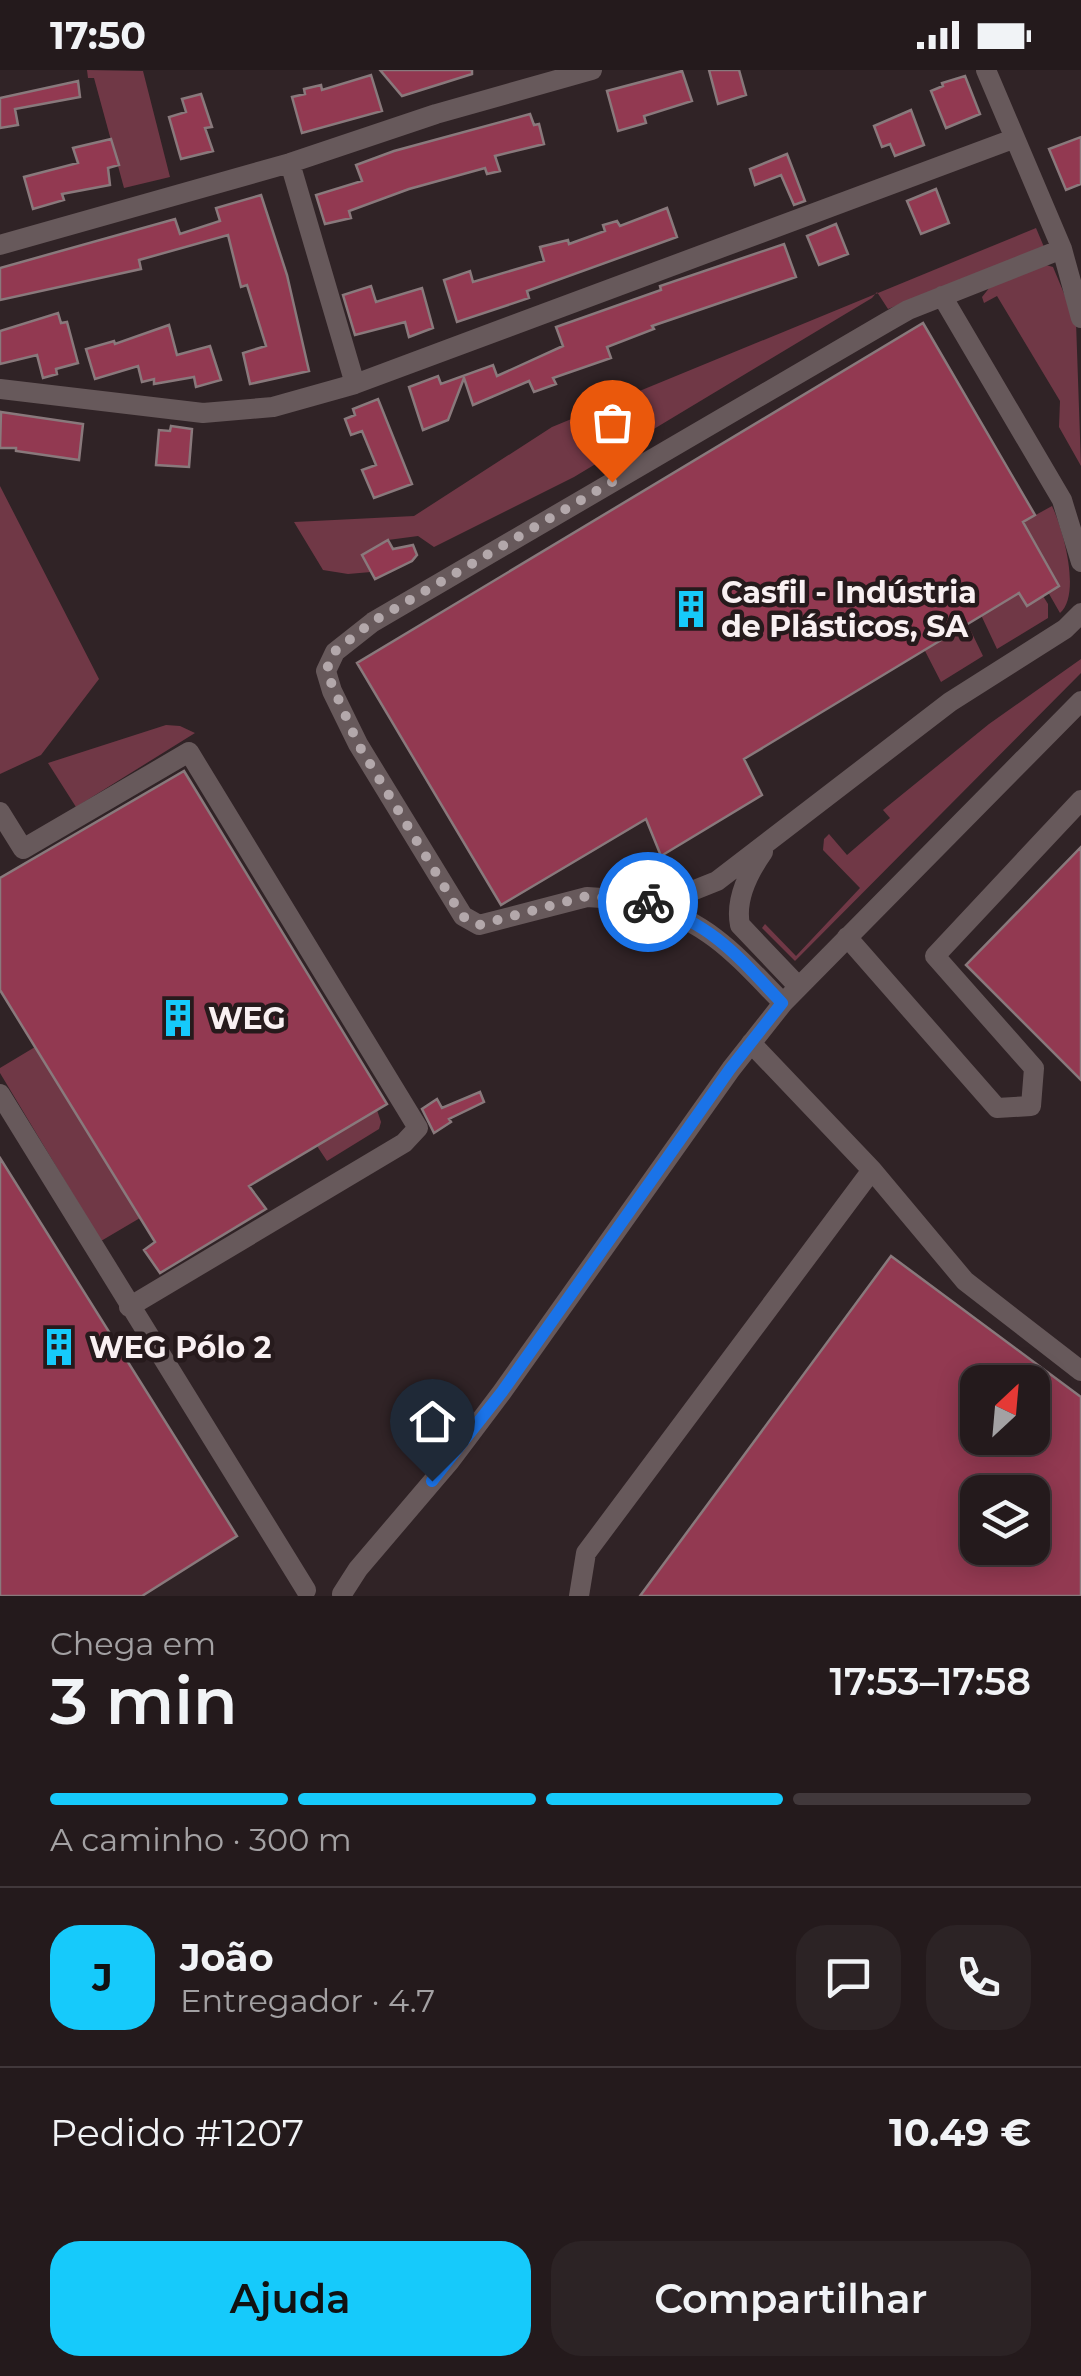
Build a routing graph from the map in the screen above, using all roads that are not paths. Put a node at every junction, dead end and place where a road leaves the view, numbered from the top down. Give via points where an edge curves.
1 (592, 70) edge
2 (986, 70) edge
3 (1013, 139) junction
4 (290, 163) junction
5 (0, 245) edge
6 (1062, 249) junction
7 (942, 296) junction
8 (1081, 318) edge
9 (356, 384) junction
10 (0, 390) edge
11 (1081, 562) edge
12 (1081, 612) edge
13 (1081, 701) edge
14 (1081, 800) edge
15 (0, 812) edge
16 (767, 846) junction
17 (640, 899) junction
18 (847, 937) junction
19 (798, 986) junction
20 (782, 1003) junction
21 (751, 1043) junction
22 (0, 1094) edge
23 (872, 1170) junction
24 (130, 1307) junction
25 (1081, 1370) edge
26 (304, 1593) edge
27 (343, 1595) edge
28 (579, 1596) edge

1 - 4 street
2 - 3 street
3 - 6 street
3 - 9 street
4 - 5 street
4 - 9 street
6 - 7 street
6 - 8 street
7 - 11 street via 1062,500
7 - 17 street via 372,622 334,652 326,671 358,744 462,916 479,925 587,896
9 - 10 street via 273,407 203,414
12 - 16 street via 950,702
13 - 18 street
14 - 18 street via 935,956 1034,1068 1032,1106 997,1108
15 - 24 street via 22,849 189,752 418,1128 404,1143
16 - 17 street via 717,881 677,897
16 - 19 street via 742,893 740,925
17 - 20 street via 702,926
18 - 19 street
19 - 20 street
20 - 21 street
21 - 23 street
21 - 27 street via 502,1392
22 - 24 street
23 - 25 street via 965,1281
23 - 28 street via 586,1553
24 - 26 street
26 - 27 street via 319,1585

